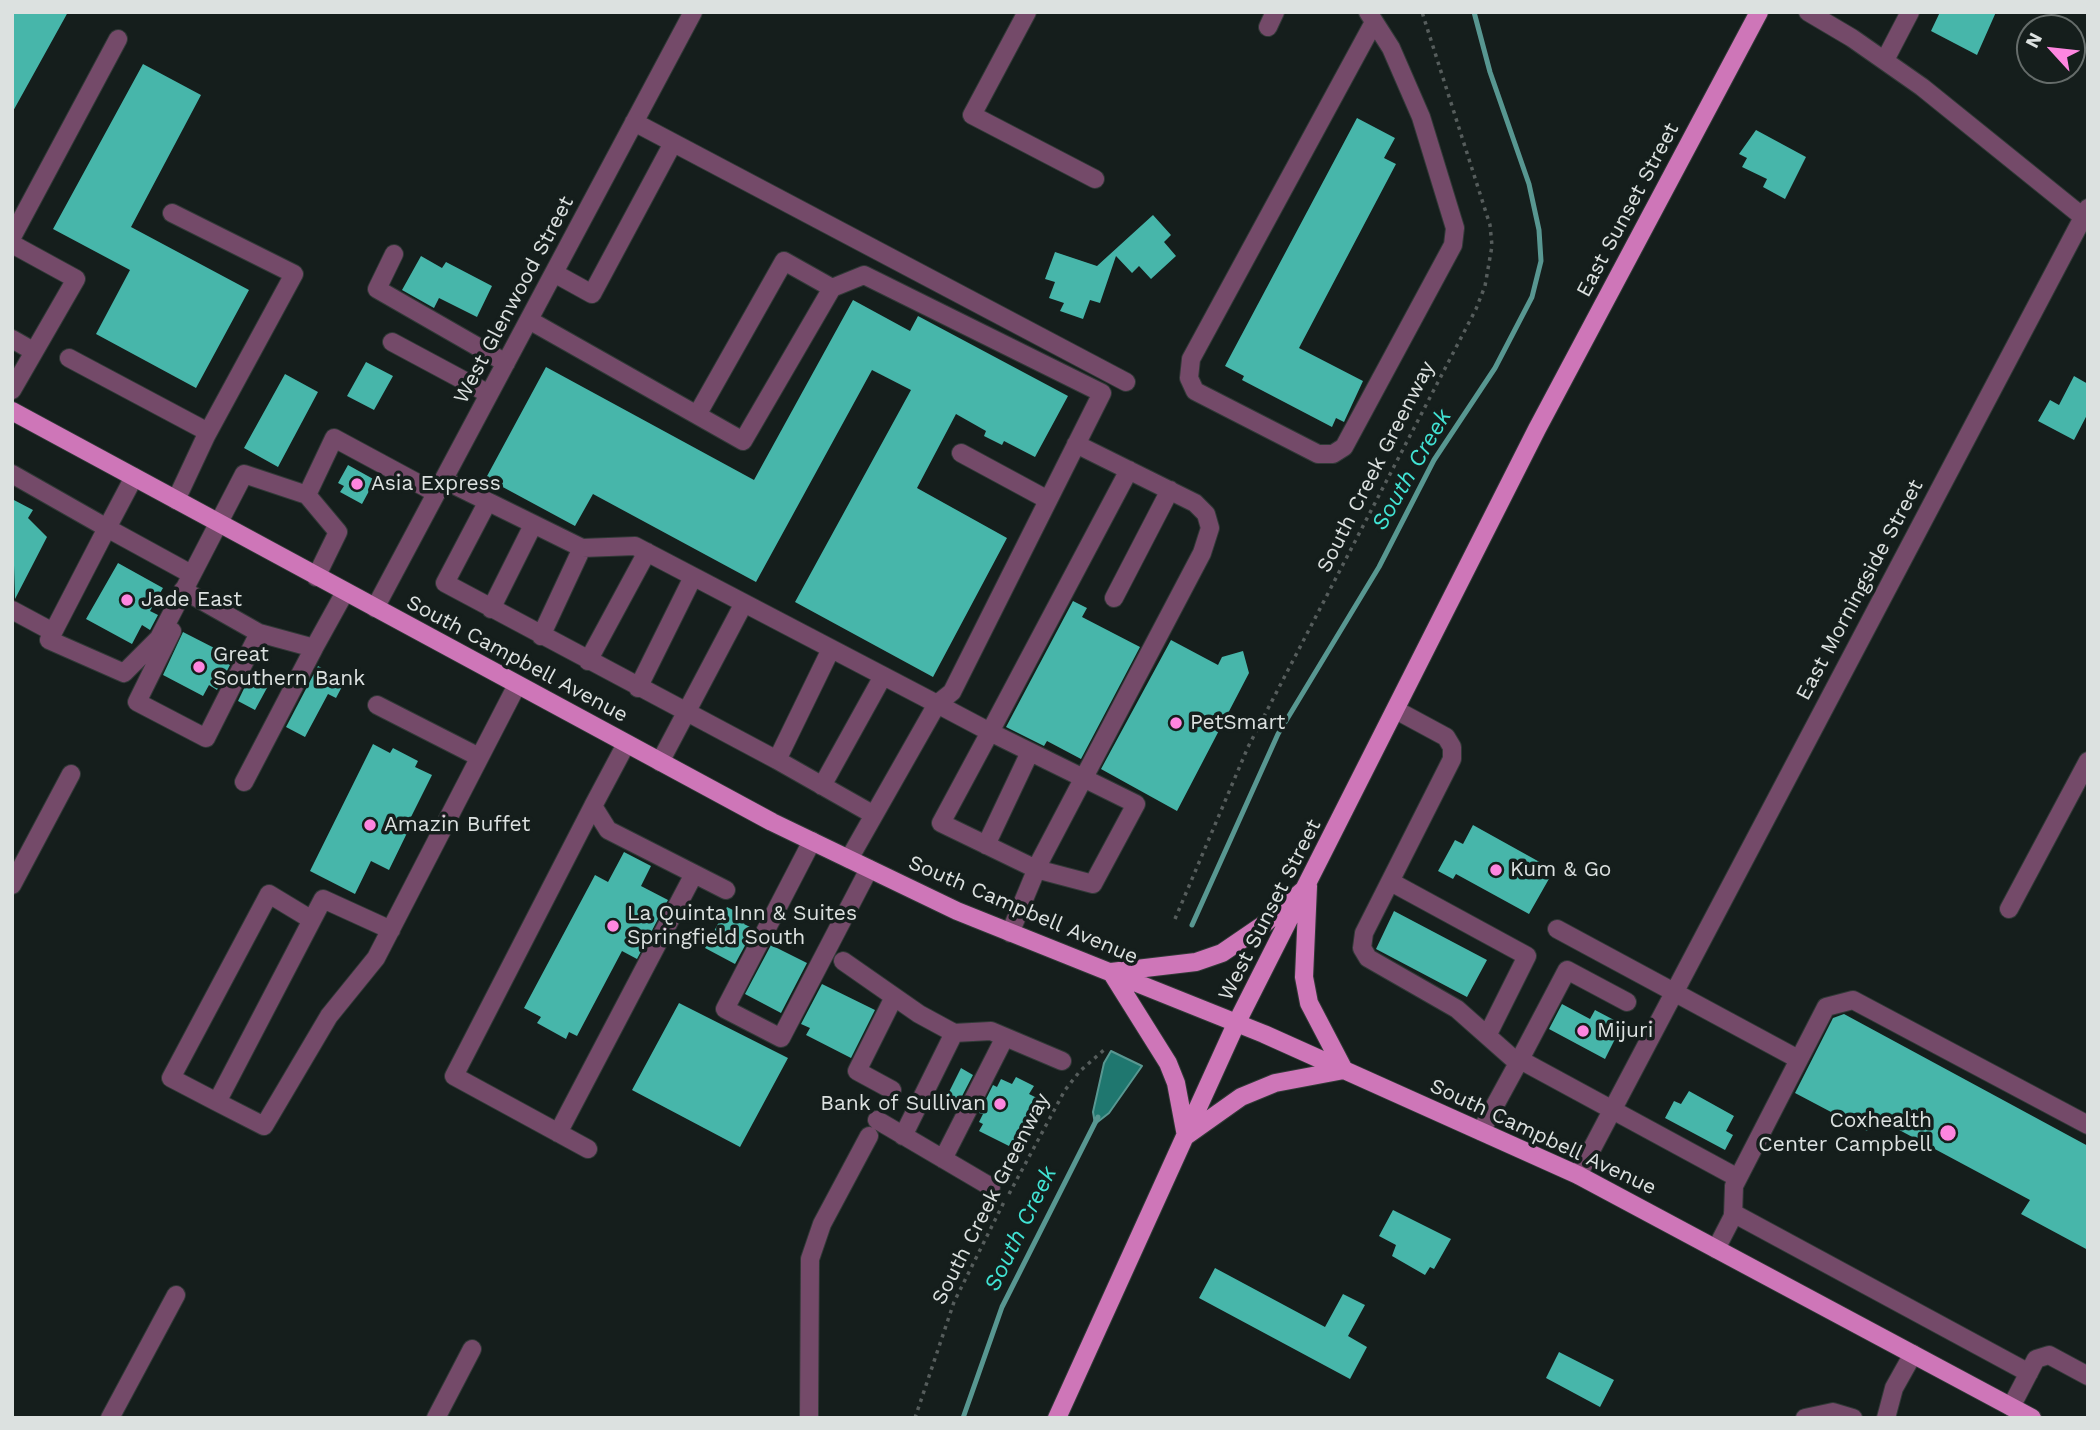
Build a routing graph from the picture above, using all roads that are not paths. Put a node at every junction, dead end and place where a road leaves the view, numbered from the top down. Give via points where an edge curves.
1 (693, 12) edge
2 (1027, 12) edge
3 (1759, 12) edge
4 (1808, 12) edge
5 (1910, 12) edge
6 (1370, 18) edge
7 (118, 39) dead end
8 (1885, 60) junction
9 (634, 122) junction
10 (673, 143) junction
11 (1096, 179) dead end
12 (172, 213) dead end
13 (2086, 216) edge
14 (12, 237) edge
15 (12, 244) edge
16 (394, 254) dead end
17 (554, 273) junction
18 (832, 288) junction
19 (984, 307) junction
20 (529, 320) junction
21 (974, 328) junction
22 (12, 339) edge
23 (392, 342) dead end
24 (33, 351) junction
25 (69, 358) dead end
26 (506, 363) junction
27 (1126, 382) dead end
28 (12, 390) edge
29 (489, 394) junction
30 (12, 411) edge
31 (697, 415) junction
32 (1537, 429) joint
33 (208, 432) junction
34 (1076, 444) junction
35 (961, 453) dead end
36 (1129, 471) junction
37 (12, 474) edge
38 (134, 477) junction
39 (440, 486) junction
40 (1170, 491) junction
41 (307, 495) junction
42 (176, 500) junction
43 (1048, 500) junction
44 (487, 503) junction
45 (217, 522) junction
46 (533, 526) junction
47 (107, 528) junction
48 (582, 548) junction
49 (647, 552) junction
50 (316, 577) junction
51 (693, 577) junction
52 (187, 582) junction
53 (345, 592) junction
54 (1114, 598) dead end
55 (744, 603) junction
56 (174, 607) junction
57 (375, 608) junction
58 (491, 609) junction
59 (12, 610) edge
60 (54, 632) junction
61 (259, 633) junction
62 (541, 636) junction
63 (314, 648) junction
64 (831, 649) junction
65 (588, 661) junction
66 (883, 676) junction
67 (517, 685) junction
68 (638, 688) junction
69 (937, 704) junction
70 (377, 705) dead end
71 (1396, 710) junction
72 (685, 714) junction
73 (990, 732) junction
74 (626, 744) junction
75 (1030, 752) junction
76 (479, 757) junction
77 (777, 760) junction
78 (2088, 761) edge
79 (660, 762) junction
80 (71, 774) dead end
81 (1084, 778) junction
82 (244, 782) dead end
83 (822, 786) junction
84 (593, 806) junction
85 (874, 815) junction
86 (812, 841) junction
87 (986, 845) junction
88 (849, 859) junction
89 (869, 869) junction
90 (1036, 869) junction
91 (694, 874) junction
92 (1391, 882) junction
93 (12, 885) edge
94 (1308, 886) junction
95 (726, 890) dead end
96 (2009, 909) dead end
97 (312, 919) junction
98 (1557, 929) dead end
99 (391, 930) junction
100 (1010, 933) junction
101 (1582, 943) junction
102 (843, 961) dead end
103 (1567, 970) junction
104 (1111, 972) junction
105 (1674, 994) junction
106 (894, 997) junction
107 (1627, 1002) dead end
108 (1236, 1024) junction
109 (954, 1033) junction
110 (1488, 1034) junction
111 (1005, 1037) junction
112 (1798, 1059) junction
113 (1062, 1061) dead end
114 (1518, 1063) junction
115 (1344, 1070) junction
116 (892, 1090) dead end
117 (217, 1102) junction
118 (1612, 1112) junction
119 (2088, 1125) edge
120 (1481, 1131) junction
121 (558, 1133) junction
122 (903, 1136) junction
123 (1186, 1136) junction
124 (588, 1149) dead end
125 (943, 1159) junction
126 (1578, 1175) junction
127 (1738, 1178) junction
128 (991, 1187) dead end
129 (1733, 1213) junction
130 (1716, 1249) junction
131 (176, 1295) dead end
132 (472, 1349) dead end
133 (1913, 1354) junction
134 (2086, 1370) edge
135 (2029, 1373) junction
136 (2011, 1407) junction
137 (110, 1418) edge
138 (436, 1418) edge
139 (810, 1418) edge
140 (1057, 1418) edge
141 (1805, 1418) edge
142 (1853, 1418) edge
143 (1886, 1418) edge
144 (2032, 1418) edge

1 - 9 street, West Glenwood Street
2 - 11 street via 972,115
3 - 32 main road, East Sunset Street
4 - 8 street
5 - 8 street
6 - 6 street via 1391,48 1421,117 1455,228 1453,245 1343,447 1333,454 1318,454 1195,391 1189,379 1191,359
7 - 14 street
8 - 13 street
9 - 10 street
9 - 17 street, West Glenwood Street
10 - 17 street via 592,294
10 - 19 street
12 - 33 street via 294,274
13 - 105 street, East Morningside Street
15 - 24 street via 76,279
16 - 26 street via 377,289
17 - 20 street, West Glenwood Street
18 - 21 street via 864,275
18 - 31 street via 743,441
18 - 31 street via 784,261
19 - 21 street
19 - 27 street
20 - 26 street, West Glenwood Street
20 - 31 street
21 - 34 street via 1102,393
22 - 24 street
23 - 29 street
24 - 28 street
25 - 33 street
26 - 29 street, West Glenwood Street
29 - 39 street, West Glenwood Street
30 - 38 main road, South Campbell Avenue
32 - 71 main road, West Sunset Street
33 - 42 street
34 - 36 street
34 - 43 street
35 - 43 street
36 - 40 street
36 - 73 street
37 - 47 street
38 - 42 main road, South Campbell Avenue
38 - 47 street
39 - 41 street via 334,438
39 - 44 street
39 - 57 street, West Glenwood Street
40 - 54 street
40 - 81 street via 1195,503 1206,514 1210,528 1202,553
41 - 45 street via 244,474
41 - 50 street via 338,532
42 - 45 main road, South Campbell Avenue
43 - 69 street via 952,692
44 - 46 street
44 - 58 street via 445,583
45 - 50 main road, South Campbell Avenue
45 - 52 street
46 - 48 street
46 - 58 street
47 - 52 street
47 - 60 street
48 - 49 street via 635,546
48 - 62 street
49 - 51 street
49 - 65 street
50 - 53 main road, South Campbell Avenue
51 - 55 street
51 - 68 street
52 - 56 street
52 - 61 street
53 - 57 main road, South Campbell Avenue
53 - 63 street
55 - 64 street
55 - 72 street
56 - 60 street via 159,638 124,673 49,640
56 - 61 street via 176,623 137,702 206,738
57 - 67 main road, South Campbell Avenue
58 - 62 street
59 - 60 street
61 - 63 street
62 - 65 street
63 - 82 street
64 - 66 street
64 - 77 street
65 - 68 street
66 - 69 street
66 - 83 street
67 - 74 main road, South Campbell Avenue
67 - 76 street
68 - 72 street
69 - 73 street
69 - 85 street
70 - 76 street
71 - 92 street via 1446,737 1452,759
71 - 94 main road, West Sunset Street
72 - 77 street
72 - 79 street
73 - 75 street
73 - 87 street via 941,823
74 - 79 main road, South Campbell Avenue
74 - 84 street
75 - 81 street
75 - 87 street
76 - 99 street
77 - 83 street
78 - 96 street
79 - 86 main road, South Campbell Avenue
80 - 93 street
81 - 90 street
81 - 90 street via 1136,804 1093,884
83 - 85 street
84 - 91 street via 608,830
84 - 121 street via 454,1076
85 - 88 street
86 - 88 main road, South Campbell Avenue
86 - 89 street via 725,1009 781,1038
87 - 90 street
88 - 89 main road, South Campbell Avenue
89 - 100 main road, South Campbell Avenue
90 - 100 street
91 - 95 street
91 - 121 street
92 - 110 street via 1364,933 1362,948 1368,958 1457,1009
92 - 110 street via 1527,956
94 - 104 main road via 1222,953 1196,962
94 - 108 main road, West Sunset Street
94 - 115 main road via 1304,977 1309,1003
97 - 99 street via 323,899
97 - 117 street
97 - 117 street via 269,894 171,1078
98 - 101 street
99 - 117 street via 376,958 329,1017 264,1126
100 - 104 main road, South Campbell Avenue
101 - 103 street
101 - 105 street
102 - 106 street
103 - 107 street
103 - 114 street
104 - 108 main road, South Campbell Avenue
104 - 123 main road via 1168,1063 1177,1083
105 - 112 street
105 - 118 street, East Morningside Street
106 - 109 street
106 - 116 street via 857,1071
108 - 115 main road, South Campbell Avenue
108 - 123 main road, West Sunset Street
109 - 111 street via 991,1031
109 - 122 street
110 - 114 street
111 - 113 street
111 - 125 street
112 - 119 street via 1826,1007 1853,1000
112 - 127 street
114 - 118 street
114 - 120 street
115 - 120 main road, South Campbell Avenue
115 - 123 main road via 1275,1083
118 - 126 street, East Morningside Street
118 - 127 street
120 - 126 main road, South Campbell Avenue
121 - 124 street
122 - 125 street
122 - 139 street via 873,1128 822,1224 810,1259
123 - 140 main road, West Sunset Street
125 - 128 street
126 - 130 main road, South Campbell Avenue
127 - 129 street
129 - 130 street
129 - 135 street
130 - 133 main road, South Campbell Avenue
131 - 137 street
132 - 138 street
133 - 136 main road, South Campbell Avenue
133 - 143 street via 1894,1388
134 - 135 street via 2049,1355 2036,1359
135 - 136 street
136 - 144 main road, South Campbell Avenue
141 - 142 street via 1833,1412

